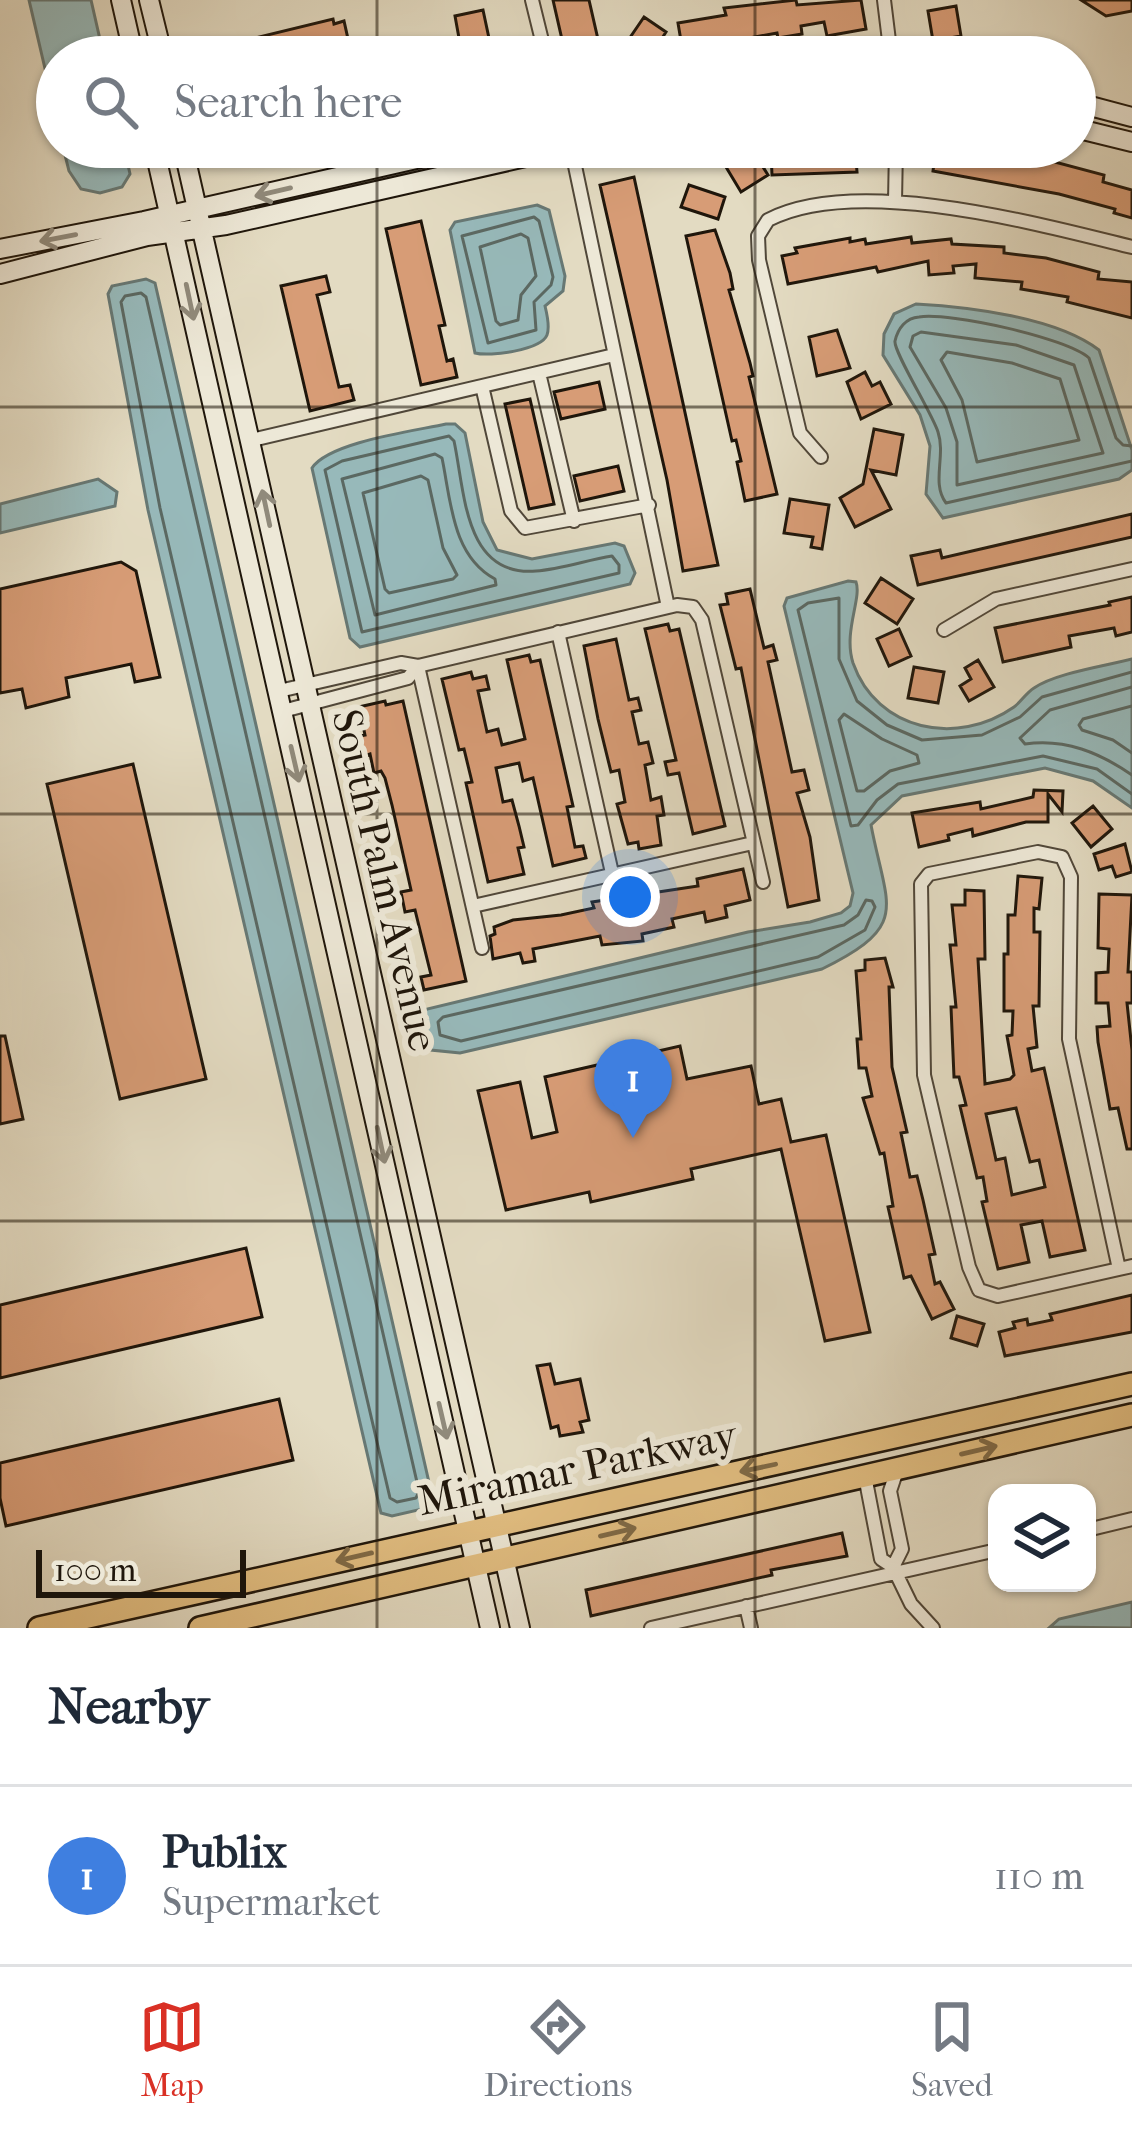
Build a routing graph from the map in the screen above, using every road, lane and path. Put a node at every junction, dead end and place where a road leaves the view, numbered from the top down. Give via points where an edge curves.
1 (122, 0) edge
2 (149, 0) edge
3 (532, 0) edge
4 (884, 0) edge
5 (130, 36) edge
6 (158, 36) edge
7 (541, 36) edge
8 (888, 36) edge
9 (1096, 109) edge
10 (1132, 118) edge
11 (1096, 133) edge
12 (1132, 142) edge
13 (159, 168) edge
14 (188, 168) edge
15 (391, 168) edge
16 (462, 168) edge
17 (574, 168) edge
18 (896, 168) edge
19 (896, 202) junction
20 (200, 219) junction
21 (172, 224) junction
22 (1132, 247) edge
23 (0, 249) edge
24 (0, 274) edge
25 (614, 355) junction
26 (538, 373) junction
27 (482, 386) junction
28 (252, 440) junction
29 (821, 457) dead end
30 (649, 505) junction
31 (574, 521) junction
32 (1132, 569) edge
33 (668, 607) junction
34 (944, 630) dead end
35 (558, 632) junction
36 (418, 666) junction
37 (306, 695) junction
38 (281, 701) junction
39 (753, 842) junction
40 (612, 873) junction
41 (763, 881) dead end
42 (473, 906) junction
43 (482, 948) dead end
44 (1125, 1267) edge
45 (1132, 1384) edge
46 (1132, 1415) edge
47 (911, 1435) junction
48 (868, 1444) junction
49 (897, 1468) junction
50 (865, 1476) junction
51 (826, 1484) junction
52 (1132, 1520) edge
53 (496, 1523) junction
54 (1096, 1528) edge
55 (468, 1530) junction
56 (988, 1552) edge
57 (504, 1559) junction
58 (476, 1565) junction
59 (894, 1570) junction
60 (746, 1606) junction
61 (39, 1628) edge
62 (200, 1628) edge
63 (490, 1628) edge
64 (520, 1628) edge
65 (651, 1628) edge
66 (751, 1628) edge
67 (933, 1628) edge

1 - 5 main road
2 - 6 main road
3 - 7 street
4 - 8 street
9 - 10 main road
11 - 12 main road
13 - 21 main road, South Palm Avenue
14 - 20 main road, South Palm Avenue
15 -> 20 main road
16 - 20 main road
17 - 25 street
18 - 19 street
19 - 22 street via 997,214
19 - 29 street via 784,211 758,236 800,433
20 - 21 main road
20 - 28 main road, South Palm Avenue
21 -> 23 main road
21 - 24 main road
21 -> 38 main road, South Palm Avenue
25 - 26 street
25 - 30 street
26 - 27 street
26 - 31 street
27 - 28 street
27 - 31 street via 518,523
37 -> 28 main road, South Palm Avenue
30 - 31 street
30 - 33 street
32 - 34 street via 996,599
33 - 35 street
33 - 39 street via 694,608 702,620
35 - 36 street
35 - 40 street
36 - 37 street via 408,678
36 - 42 street
37 - 38 street
37 - 53 main road, South Palm Avenue
38 -> 55 main road, South Palm Avenue
39 - 40 street
39 - 41 street
40 - 42 street
42 - 43 street
44 - 44 street via 1069,1039 1071,877 1062,857 1038,852 929,874 921,884 924,1075 979,1290 998,1296
45 - 47 main road, Miramar Parkway
49 -> 46 main road, Miramar Parkway
47 - 48 main road, Miramar Parkway
47 - 50 main road
48 - 51 main road
48 -> 53 main road, Miramar Parkway
49 - 50 main road, Miramar Parkway
49 - 59 street via 890,1491 902,1549
50 - 51 main road, Miramar Parkway
50 - 59 street via 881,1558
57 -> 51 main road, Miramar Parkway
52 - 54 street
53 - 55 main road, Miramar Parkway
53 - 57 main road, South Palm Avenue
55 - 58 main road, South Palm Avenue
55 -> 61 main road, Miramar Parkway
56 - 59 street
57 - 58 main road, Miramar Parkway
57 - 64 main road, South Palm Avenue
58 - 62 main road, Miramar Parkway
58 - 63 main road, South Palm Avenue
59 - 60 street
59 - 67 street
60 - 65 street
60 - 66 street

